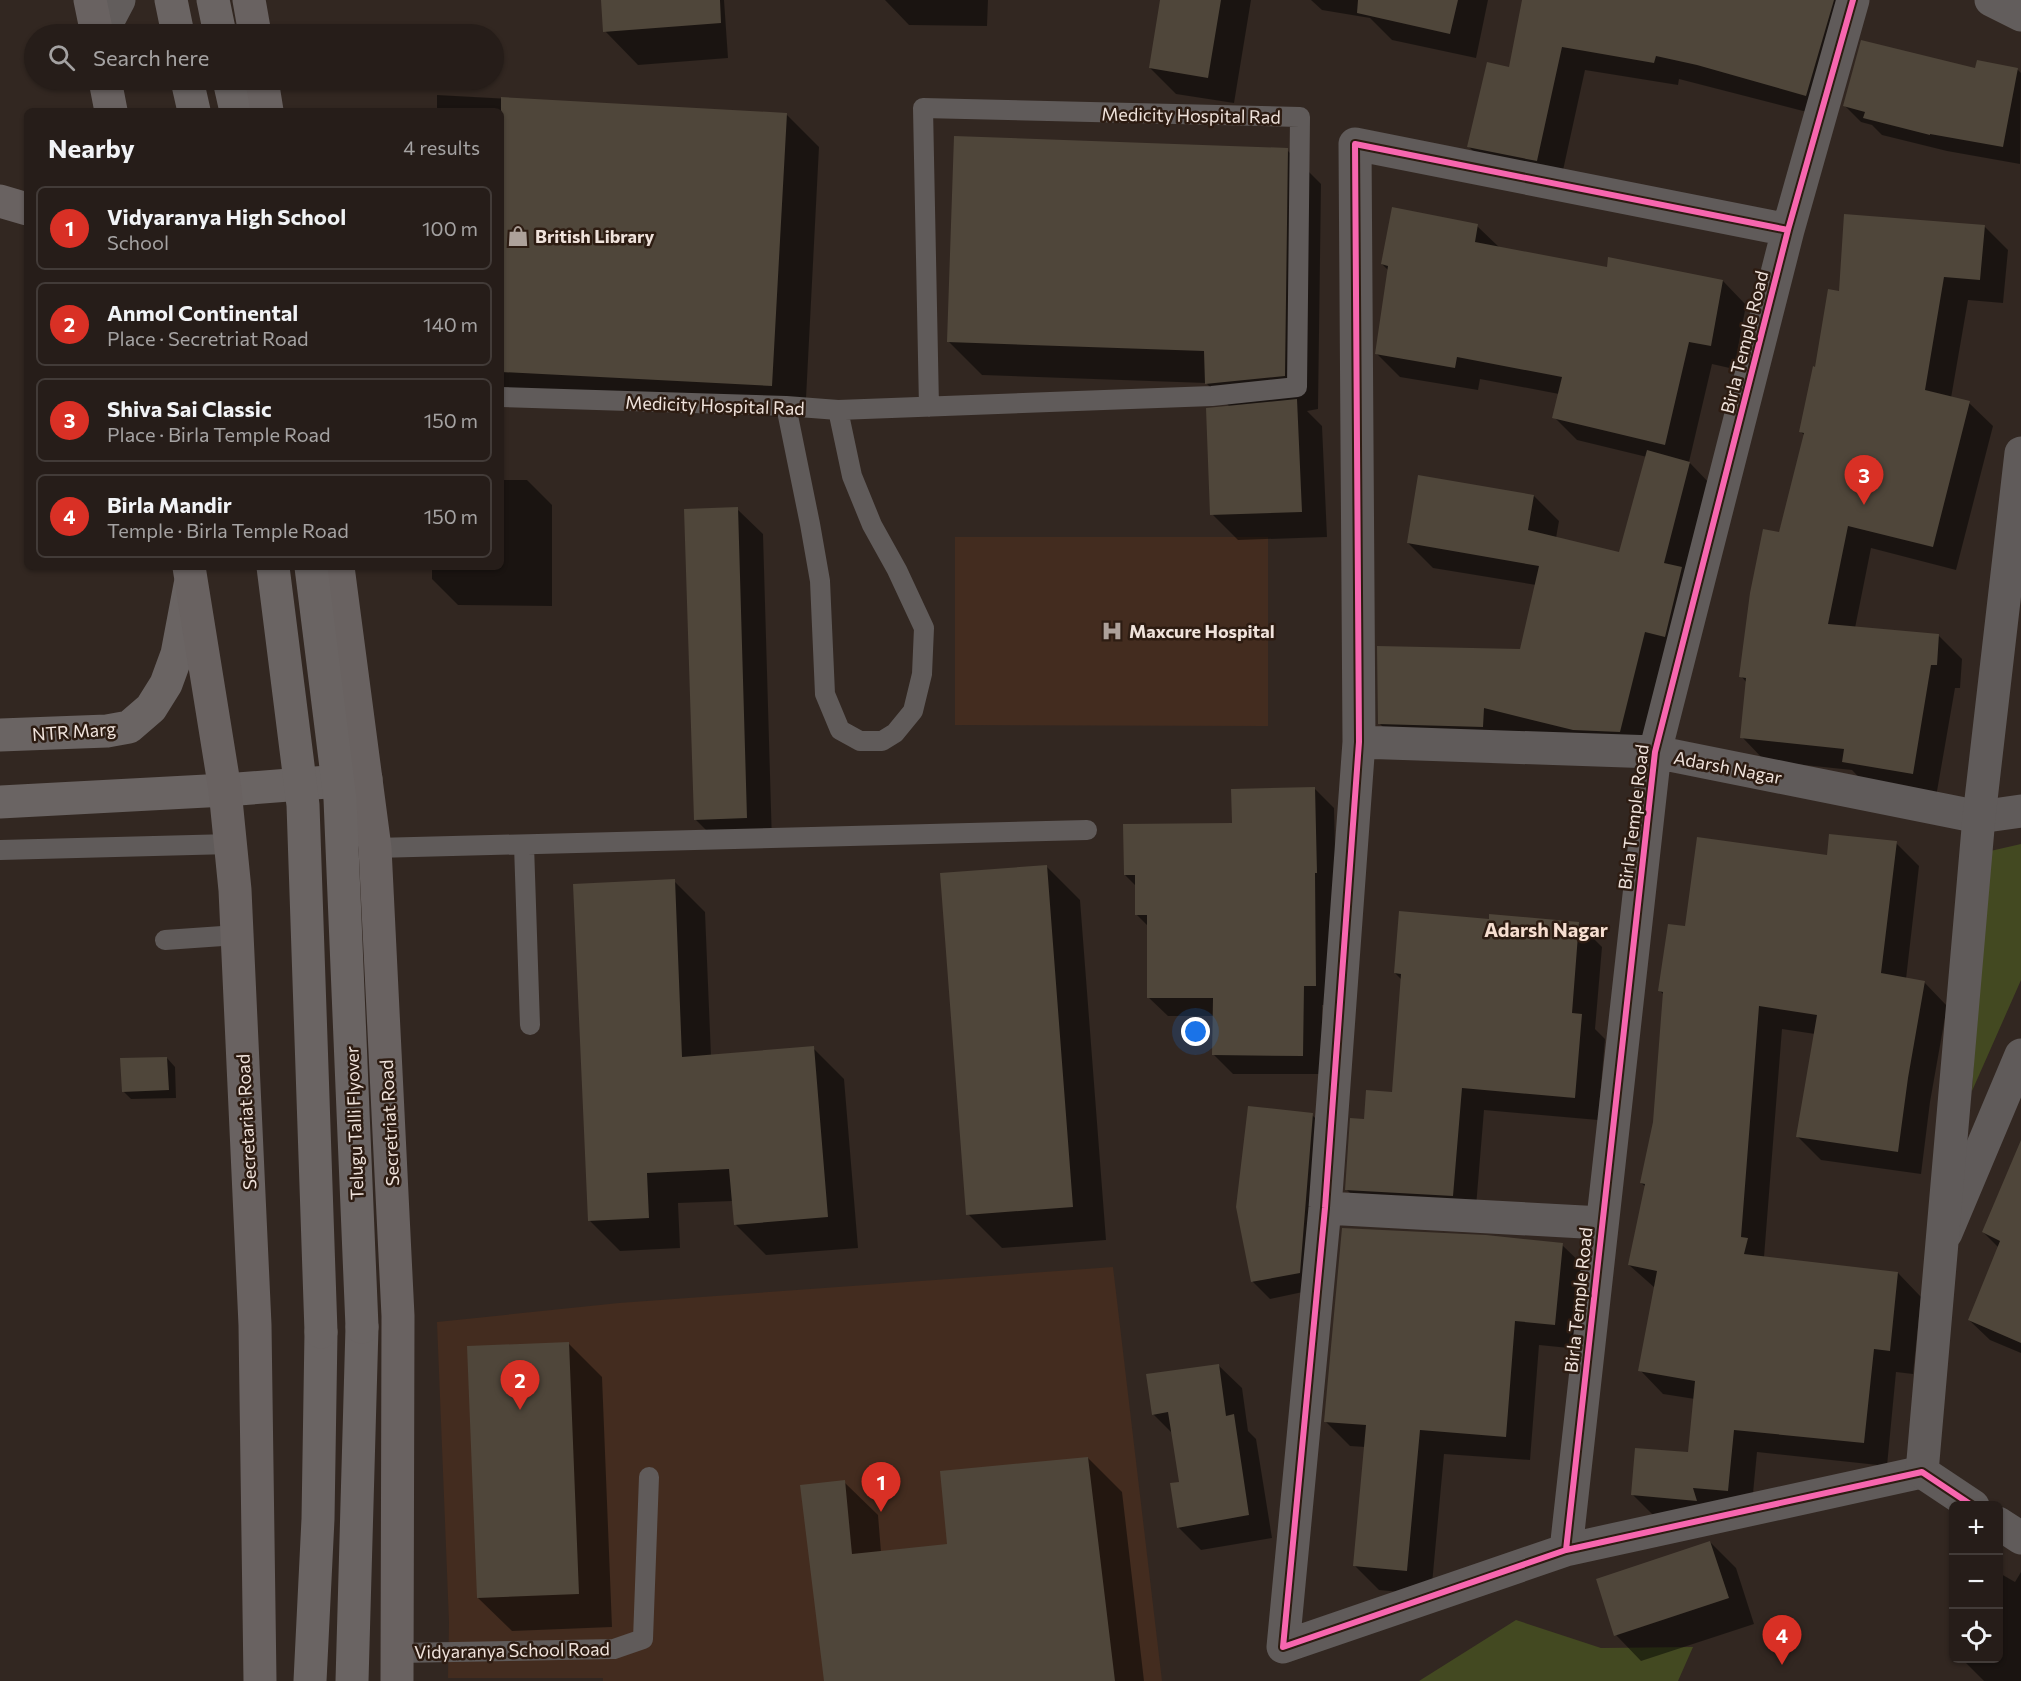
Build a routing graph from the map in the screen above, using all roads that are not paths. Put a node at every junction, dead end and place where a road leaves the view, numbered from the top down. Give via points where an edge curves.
1 (90, 0) edge
2 (119, 0) edge
3 (171, 0) edge
4 (213, 0) edge
5 (249, 0) edge
6 (1853, 0) edge
7 (1991, 0) edge
8 (2021, 15) edge
9 (96, 24) edge
10 (105, 24) edge
11 (176, 24) edge
12 (218, 24) edge
13 (253, 24) edge
14 (107, 90) edge
15 (189, 90) edge
16 (231, 90) edge
17 (264, 90) edge
18 (110, 108) edge
19 (193, 108) edge
20 (235, 108) edge
21 (267, 108) edge
22 (0, 201) edge
23 (24, 208) edge
24 (1788, 230) junction
25 (504, 397) edge
26 (786, 406) junction
27 (929, 407) junction
28 (838, 410) junction
29 (2021, 453) edge
30 (273, 570) edge
31 (311, 570) edge
32 (338, 570) edge
33 (190, 574) edge
34 (0, 735) edge
35 (1359, 742) junction
36 (1655, 752) junction
37 (367, 779) junction
38 (225, 790) junction
39 (0, 802) edge
40 (2021, 811) edge
41 (1979, 817) junction
42 (1087, 830) dead end
43 (231, 844) junction
44 (524, 845) junction
45 (375, 848) junction
46 (0, 850) edge
47 (237, 935) junction
48 (165, 940) dead end
49 (530, 1025) dead end
50 (2021, 1055) edge
51 (1325, 1208) junction
52 (1602, 1223) junction
53 (1943, 1240) junction
54 (1922, 1472) junction
55 (649, 1477) dead end
56 (1965, 1501) edge
57 (2003, 1526) edge
58 (2021, 1538) edge
59 (1566, 1551) junction
60 (397, 1667) edge
61 (260, 1681) edge
62 (310, 1681) edge
63 (352, 1681) edge

1 - 9 highway
2 - 10 main road
3 - 11 main road
4 - 12 main road
5 - 13 highway
6 - 24 street, Birla Temple Road
7 - 8 main road
14 - 18 highway
15 - 19 main road
16 - 20 main road
17 - 21 highway
22 - 23 highway
24 - 35 street via 1355,144
24 - 36 street, Birla Temple Road
25 - 26 lane, Medicity Hospital Rad
26 - 28 lane, Medicity Hospital Rad
26 - 28 lane via 820,581 825,694 840,730 860,741 882,741 895,733 913,711 922,674 924,628 852,476
27 - 27 lane, Medicity Hospital Rad via 1212,396 1297,387 1300,117 923,108
27 - 28 lane, Medicity Hospital Rad
29 - 41 street
30 - 62 main road, bridge via 303,805 321,1332
31 - 63 main road, Telugu Talli Flyover, bridge via 340,799 362,1327
32 - 37 highway, Secretriat Road
33 - 34 main road, NTR Marg via 177,654 166,684 151,708 129,727
33 - 38 highway, Secretariat Road
35 - 36 street, Adarsh Nagar
35 - 51 street
36 - 41 street, Adarsh Nagar
36 - 52 street, Birla Temple Road
37 - 38 main road
37 - 45 highway, Secretriat Road
38 - 39 main road
38 - 43 highway, Secretariat Road
40 - 41 street, Adarsh Nagar
41 - 53 street
42 - 44 lane
43 - 46 lane
43 - 47 highway, Secretariat Road
44 - 45 lane
44 - 49 lane
45 - 60 highway, Secretriat Road via 398,1316
47 - 48 lane
47 - 61 highway, Secretariat Road via 255,1324
50 - 53 street
51 - 52 street
51 - 59 street via 1283,1647
52 - 59 street, Birla Temple Road
53 - 54 street
54 - 56 street
54 - 59 street
55 - 60 lane, Vidyaranya School Road via 643,1639 614,1649
57 - 58 street

